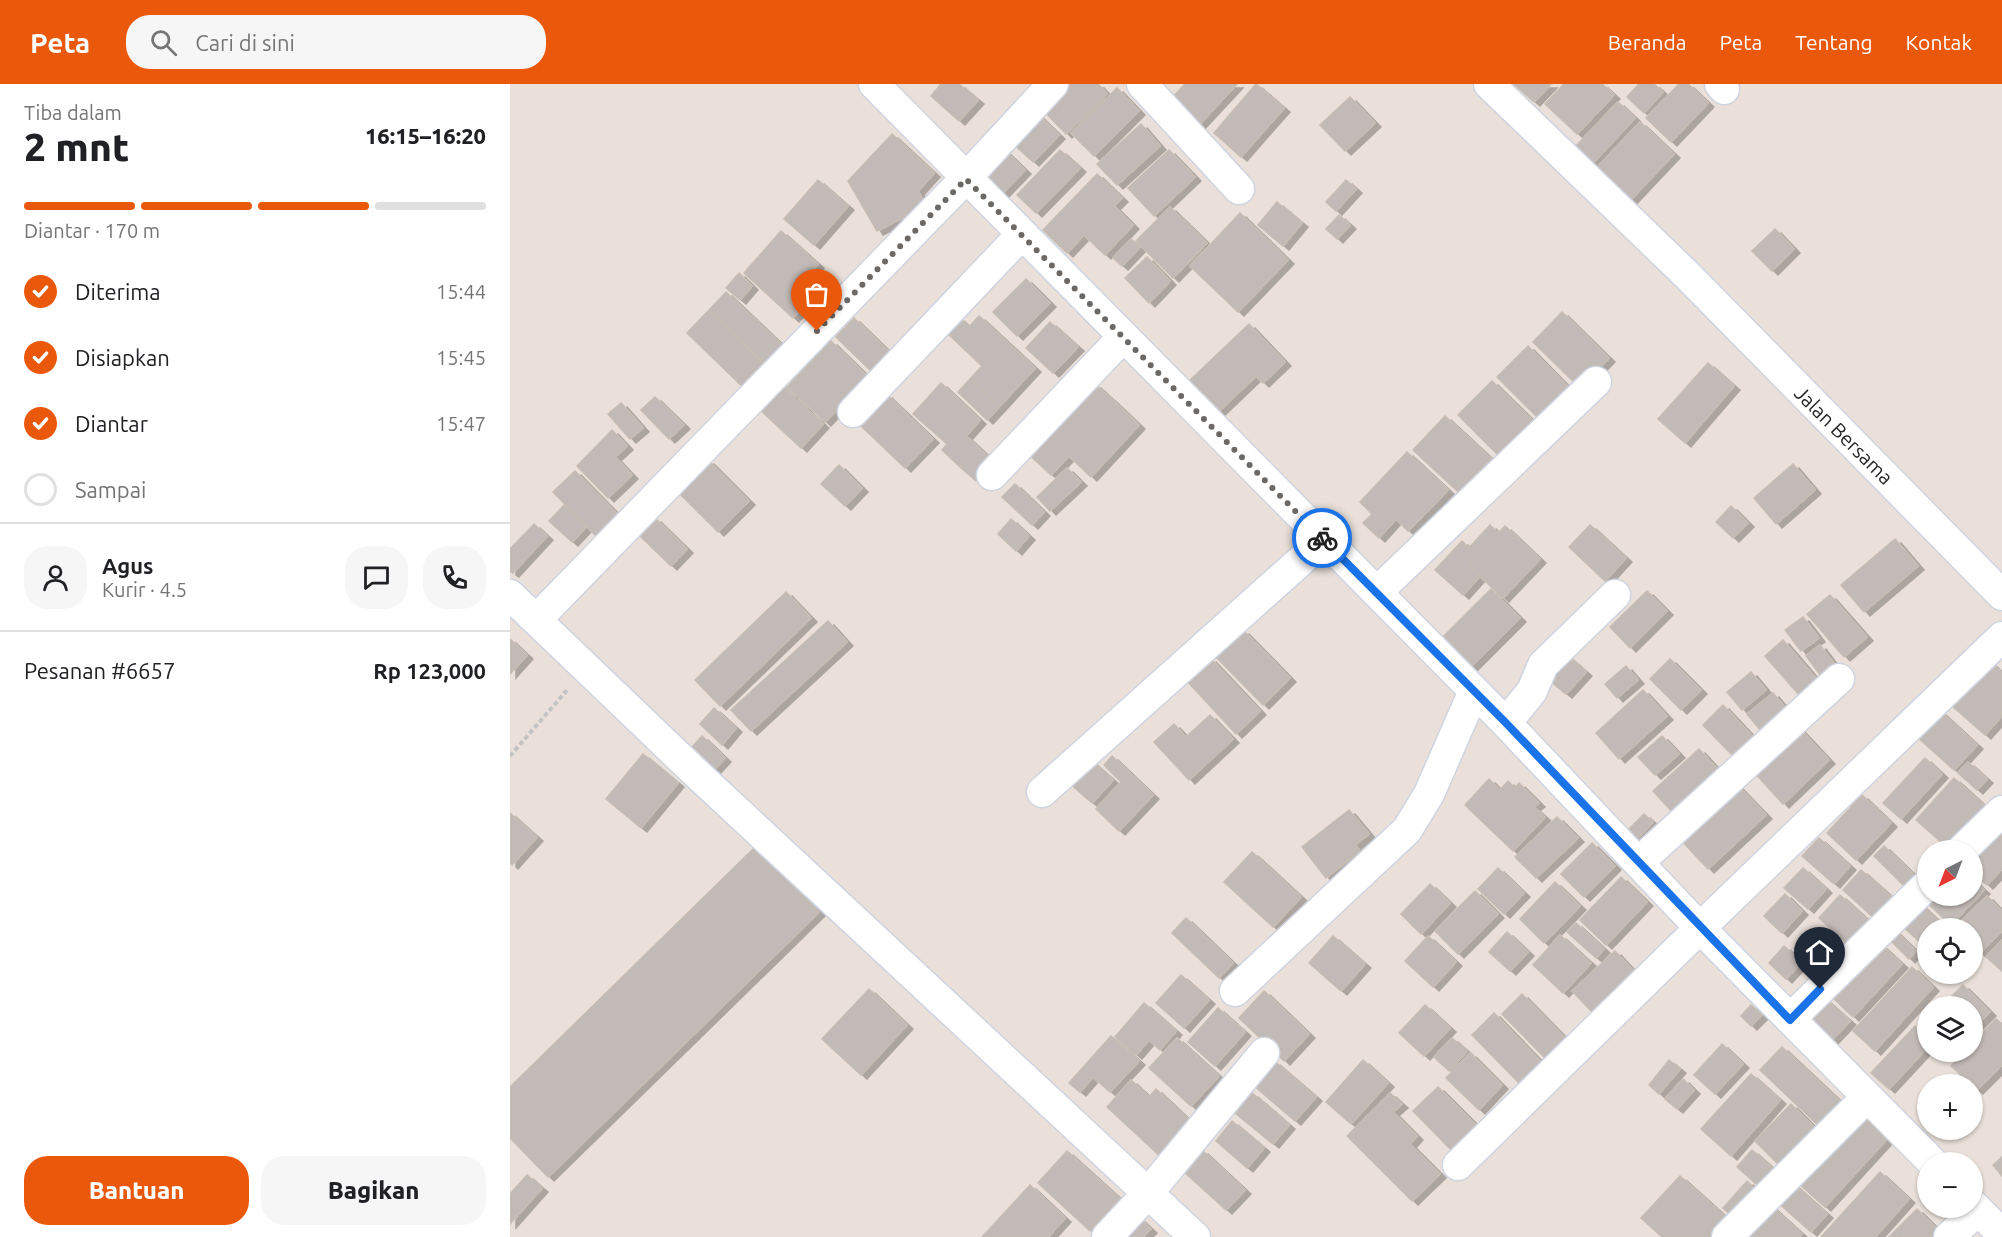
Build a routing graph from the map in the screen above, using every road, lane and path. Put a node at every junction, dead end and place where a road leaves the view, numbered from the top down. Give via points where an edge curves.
1 (874, 84) edge
2 (1053, 84) edge
3 (1142, 84) edge
4 (1489, 84) edge
5 (966, 179) junction
6 (1239, 189) dead end
7 (1022, 234) junction
8 (1123, 337) junction
9 (1596, 382) dead end
10 (853, 412) dead end
11 (992, 475) dead end
12 (1324, 540) junction
13 (1377, 592) junction
14 (510, 595) edge
15 (1616, 595) dead end
16 (2002, 595) edge
17 (536, 620) junction
18 (2002, 638) edge
19 (586, 668) junction
20 (1839, 679) dead end
21 (1491, 708) junction
22 (510, 756) edge
23 (1042, 792) dead end
24 (2002, 811) edge
25 (1972, 840) edge
26 (1639, 862) junction
27 (1917, 895) edge
28 (1700, 928) junction
29 (1234, 991) dead end
30 (1790, 1020) junction
31 (1264, 1053) dead end
32 (1867, 1097) junction
33 (1922, 1152) edge
34 (1458, 1166) dead end
35 (1148, 1193) junction
36 (1983, 1215) edge
37 (1965, 1218) edge
38 (2002, 1234) edge
39 (1107, 1237) edge
40 (1195, 1237) edge
41 (1727, 1237) edge
42 (1949, 1237) edge

1 - 5 street
2 - 5 street
3 - 6 street
4 - 16 street, Jalan Bersama via 1687,275
5 - 7 street
5 - 17 street
7 - 8 street
7 - 10 street
8 - 11 street
8 - 12 street
9 - 13 street
12 - 13 street
12 - 23 street
13 - 21 street
14 - 17 street
15 - 21 street via 1543,665 1532,691
17 - 19 street
18 - 28 street
19 - 22 path
19 - 35 street
20 - 26 street
21 - 26 street
21 - 29 street via 1407,830
24 - 25 street
26 - 28 street
27 - 30 street
28 - 30 street
28 - 34 street
30 - 32 street
31 - 35 street
32 - 33 street
32 - 41 street
35 - 39 street
35 - 40 street
36 - 38 street
37 - 42 street

